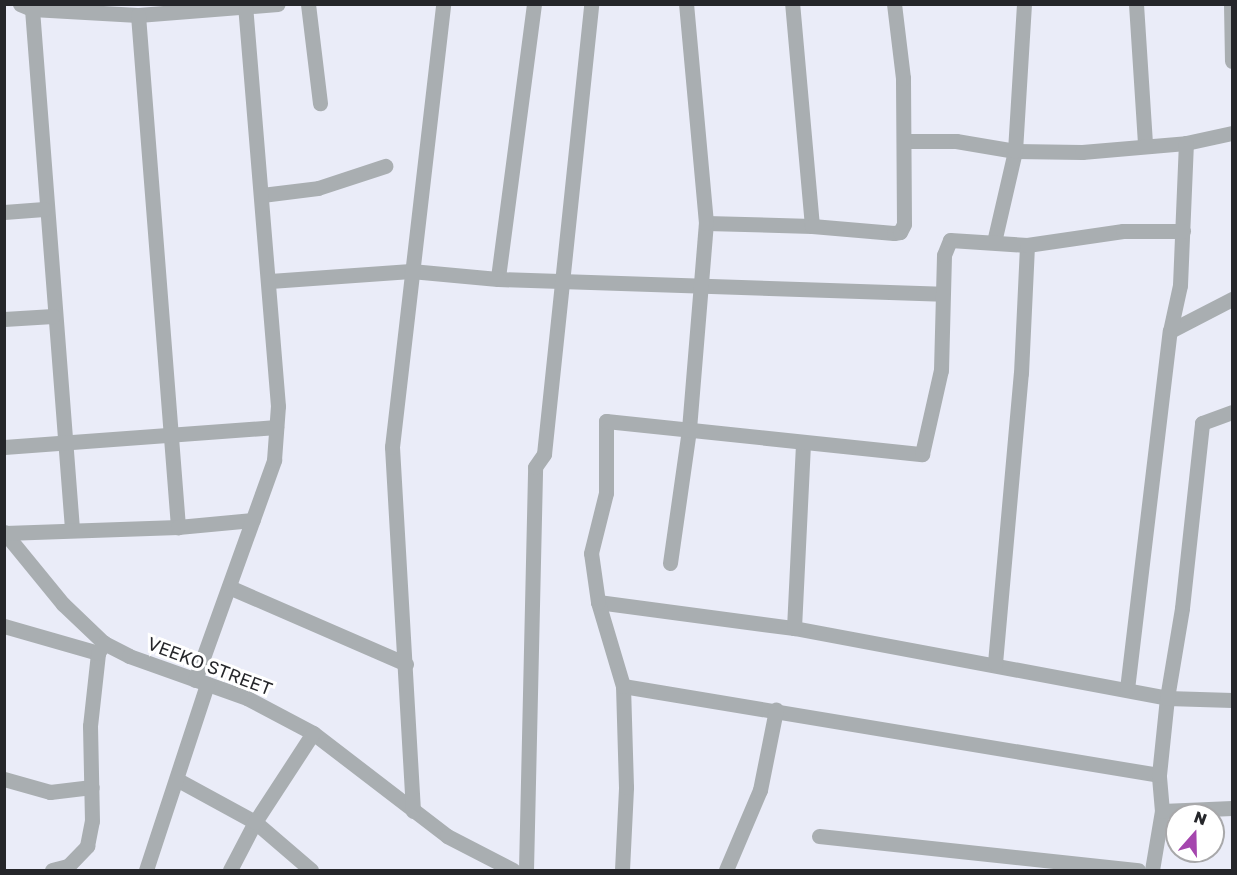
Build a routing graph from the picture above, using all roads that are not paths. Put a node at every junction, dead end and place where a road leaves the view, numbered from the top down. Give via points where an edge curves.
1 (278, 4) edge
2 (308, 4) edge
3 (443, 4) edge
4 (534, 4) edge
5 (591, 4) edge
6 (686, 4) edge
7 (792, 4) edge
8 (894, 4) edge
9 (1024, 4) edge
10 (1136, 4) edge
11 (1231, 4) edge
12 (26, 7) edge
13 (245, 8) junction
14 (138, 15) junction
15 (1233, 61) edge
16 (320, 103) dead end
17 (1233, 133) edge
18 (906, 141) junction
19 (1186, 143) junction
20 (1145, 145) junction
21 (1015, 151) junction
22 (385, 166) dead end
23 (262, 195) junction
24 (44, 209) junction
25 (4, 212) edge
26 (706, 223) junction
27 (812, 226) junction
28 (1183, 231) junction
29 (994, 242) junction
30 (1027, 245) junction
31 (411, 271) junction
32 (498, 279) junction
33 (270, 281) junction
34 (560, 282) junction
35 (704, 283) junction
36 (942, 294) junction
37 (1233, 299) edge
38 (53, 315) junction
39 (4, 319) edge
40 (1170, 331) junction
41 (1233, 412) edge
42 (276, 427) junction
43 (689, 429) junction
44 (171, 436) junction
45 (64, 442) junction
46 (803, 442) junction
47 (4, 447) edge
48 (253, 520) junction
49 (178, 527) junction
50 (72, 529) junction
51 (5, 532) edge
52 (670, 563) dead end
53 (229, 587) junction
54 (598, 602) junction
55 (4, 626) edge
56 (794, 628) junction
57 (101, 648) junction
58 (995, 663) junction
59 (406, 664) junction
60 (201, 682) junction
61 (623, 686) junction
62 (1127, 689) junction
63 (1167, 698) junction
64 (1233, 700) edge
65 (776, 710) junction
66 (313, 733) junction
67 (1160, 775) junction
68 (4, 779) edge
69 (178, 780) junction
70 (92, 787) junction
71 (1233, 807) edge
72 (413, 811) junction
73 (1162, 811) junction
74 (255, 822) junction
75 (819, 836) dead end
76 (483, 865) edge
77 (52, 870) edge
78 (146, 870) edge
79 (230, 870) edge
80 (311, 870) edge
81 (513, 870) edge
82 (526, 870) edge
83 (622, 870) edge
84 (726, 870) edge
85 (1138, 870) edge
86 (1152, 870) edge

1 - 13 street
2 - 16 street
3 - 31 street
4 - 32 street
5 - 34 street
6 - 26 street
7 - 27 street
8 - 18 street
9 - 21 street
10 - 20 street
11 - 15 street
12 - 14 street
12 - 24 street
13 - 14 street
13 - 23 street
14 - 44 street
17 - 19 street
18 - 21 street via 956,141
18 - 27 street via 904,224 900,232
19 - 20 street
19 - 28 street
20 - 21 street via 1083,152
21 - 29 street
22 - 23 street via 318,188
23 - 33 street
24 - 25 street
24 - 38 street
26 - 27 street
26 - 35 street
28 - 30 street via 1123,231
28 - 40 street via 1180,285
29 - 30 street
29 - 36 street via 951,240 945,248
30 - 58 street via 1019,395
31 - 32 street
31 - 33 street
31 - 59 street via 392,447
32 - 34 street
33 - 42 street
34 - 35 street
34 - 82 street via 544,454 535,467
35 - 36 street
35 - 43 street
36 - 46 street via 941,370 922,454
37 - 40 street
38 - 39 street
38 - 45 street
40 - 62 street
41 - 63 street via 1202,423 1182,608
42 - 44 street
42 - 48 street via 274,460
43 - 46 street
43 - 52 street
43 - 54 street via 606,421 606,493 591,553
44 - 45 street
44 - 49 street
45 - 47 street
45 - 50 street
46 - 56 street
48 - 49 street
48 - 53 street
49 - 50 street
50 - 51 street
51 - 57 street, VEEKO STREET
53 - 59 street
53 - 60 street
54 - 56 street
54 - 61 street
55 - 57 street
56 - 58 street
57 - 60 street, VEEKO STREET
57 - 70 street via 90,726
58 - 62 street
59 - 72 street
60 - 66 street, VEEKO STREET via 247,698
60 - 69 street
61 - 65 street
61 - 83 street via 626,787
62 - 63 street
63 - 64 street
63 - 67 street
65 - 67 street
65 - 84 street via 760,790
66 - 72 street, VEEKO STREET
66 - 74 street
67 - 73 street
68 - 70 street via 50,792
69 - 74 street
69 - 78 street
70 - 77 street via 87,846 68,866
71 - 73 street
72 - 76 street, VEEKO STREET
73 - 86 street
74 - 79 street
74 - 80 street
75 - 85 street
76 - 81 street, VEEKO STREET

